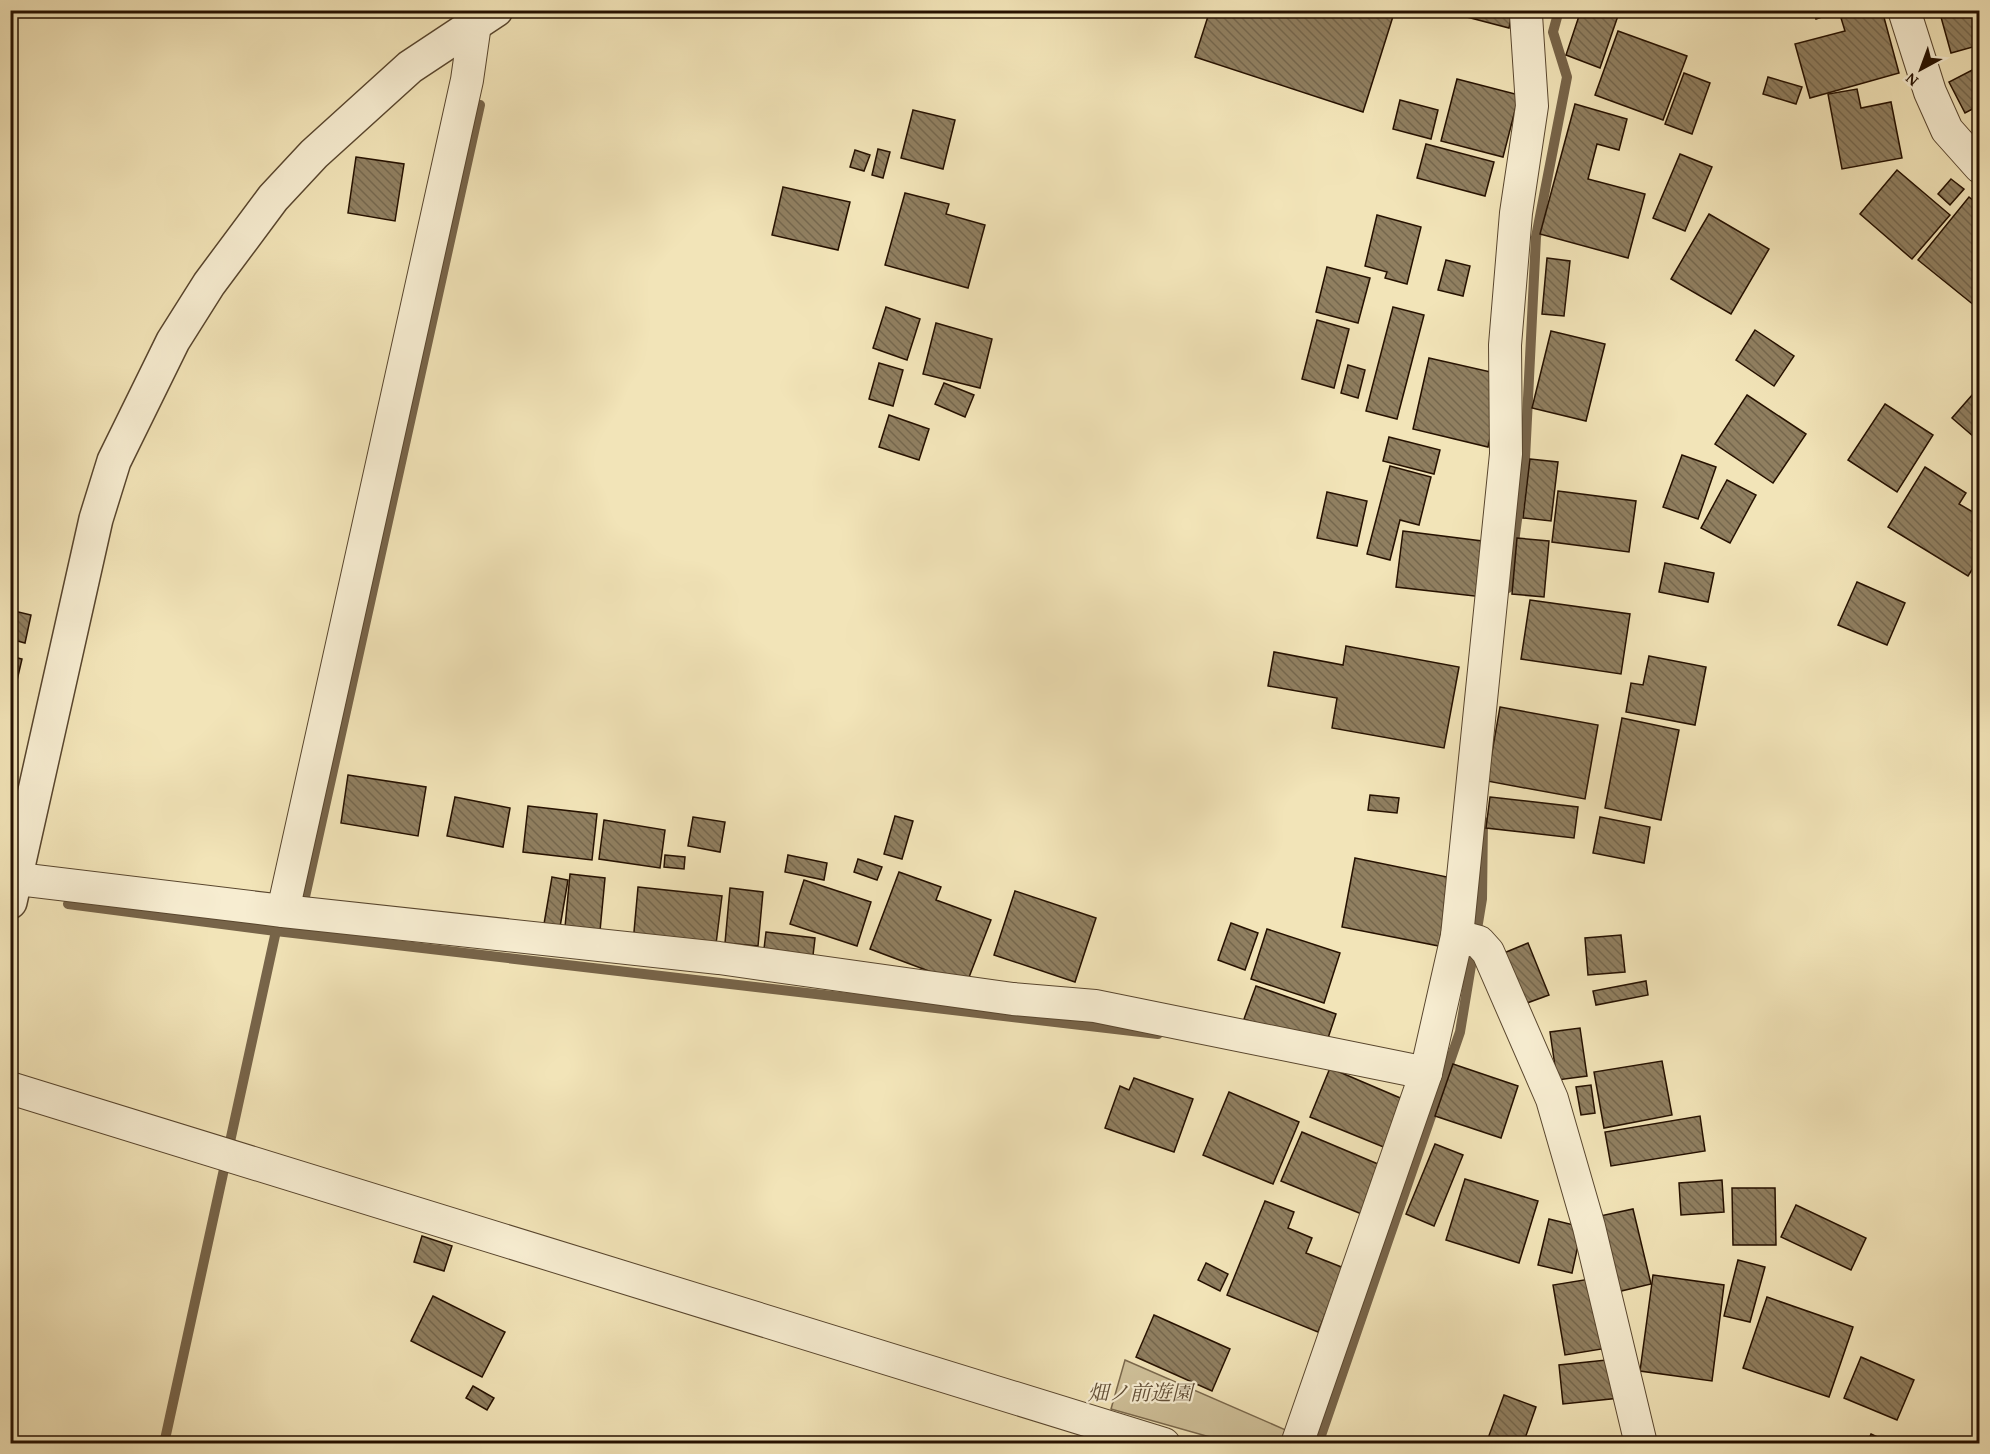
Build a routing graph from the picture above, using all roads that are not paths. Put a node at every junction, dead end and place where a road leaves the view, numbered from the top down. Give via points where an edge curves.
1 (1528, 10) edge
2 (1904, 10) edge
3 (482, 15) edge
4 (1980, 167) edge
5 (12, 886) edge
6 (283, 911) junction
7 (1468, 939) junction
8 (1426, 1073) junction
9 (10, 1088) edge
10 (1164, 1443) edge
11 (1296, 1443) edge
12 (1641, 1443) edge

1 - 7 street via 1532,106 1516,213 1505,345 1506,454
2 - 4 street via 1930,92 1947,130
3 - 5 street via 410,67 314,154 273,198 209,284 173,341 114,461 96,519
3 - 6 street
5 - 6 street
6 - 8 street via 719,958 1013,999 1095,1006
7 - 8 street
7 - 12 street via 1488,952 1552,1100 1589,1227
8 - 11 street
9 - 10 street

